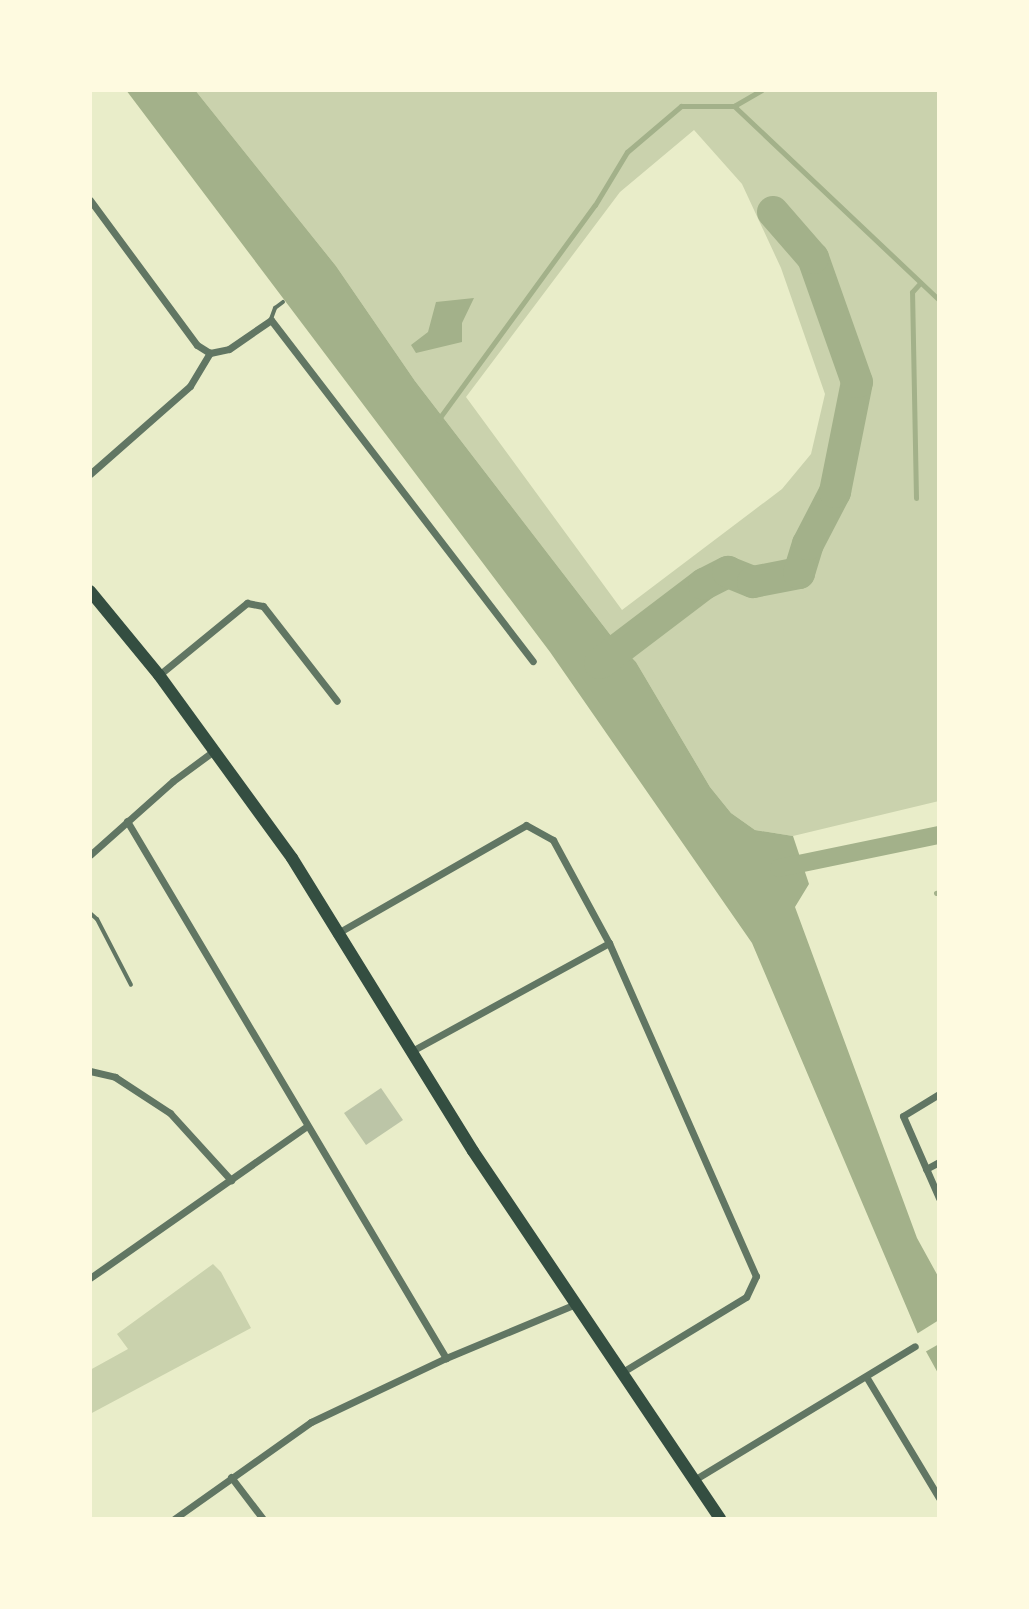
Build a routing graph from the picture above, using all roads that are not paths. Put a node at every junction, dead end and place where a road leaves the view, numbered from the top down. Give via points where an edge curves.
1 (90, 200) edge
2 (283, 302) dead end
3 (271, 320) junction
4 (210, 353) junction
5 (90, 474) edge
6 (90, 591) edge
7 (533, 661) dead end
8 (159, 675) junction
9 (337, 701) dead end
10 (215, 750) junction
11 (127, 821) junction
12 (90, 855) edge
13 (90, 913) edge
14 (336, 934) junction
15 (609, 943) junction
16 (131, 985) dead end
17 (410, 1052) junction
18 (90, 1071) edge
19 (939, 1094) edge
20 (307, 1126) junction
21 (939, 1162) edge
22 (926, 1169) junction
23 (231, 1180) junction
24 (939, 1198) edge
25 (90, 1278) edge
26 (576, 1304) junction
27 (915, 1346) dead end
28 (446, 1358) junction
29 (621, 1373) junction
30 (867, 1378) junction
31 (231, 1477) junction
32 (694, 1480) junction
33 (939, 1498) edge
34 (174, 1519) edge
35 (263, 1519) edge
36 (720, 1519) edge

1 - 4 street via 197,345
2 - 3 lane
3 - 4 street via 229,349
3 - 7 street
4 - 5 street via 190,386
6 - 8 main road
8 - 9 street via 247,603 263,606
8 - 10 main road
10 - 11 street
10 - 14 main road via 292,858
11 - 12 street
11 - 20 street
13 - 16 lane
14 - 15 street via 526,825 553,840
14 - 17 main road
15 - 17 street
15 - 29 street via 756,1276 746,1297
17 - 26 main road
18 - 23 street via 115,1077 170,1113
19 - 22 street via 903,1116
20 - 23 street
20 - 28 street
21 - 22 street
22 - 24 street
23 - 25 street
26 - 28 street
26 - 29 main road
27 - 30 street
28 - 31 street via 311,1422
29 - 32 main road
30 - 32 street
30 - 33 street
31 - 34 street
31 - 35 street
32 - 36 main road

